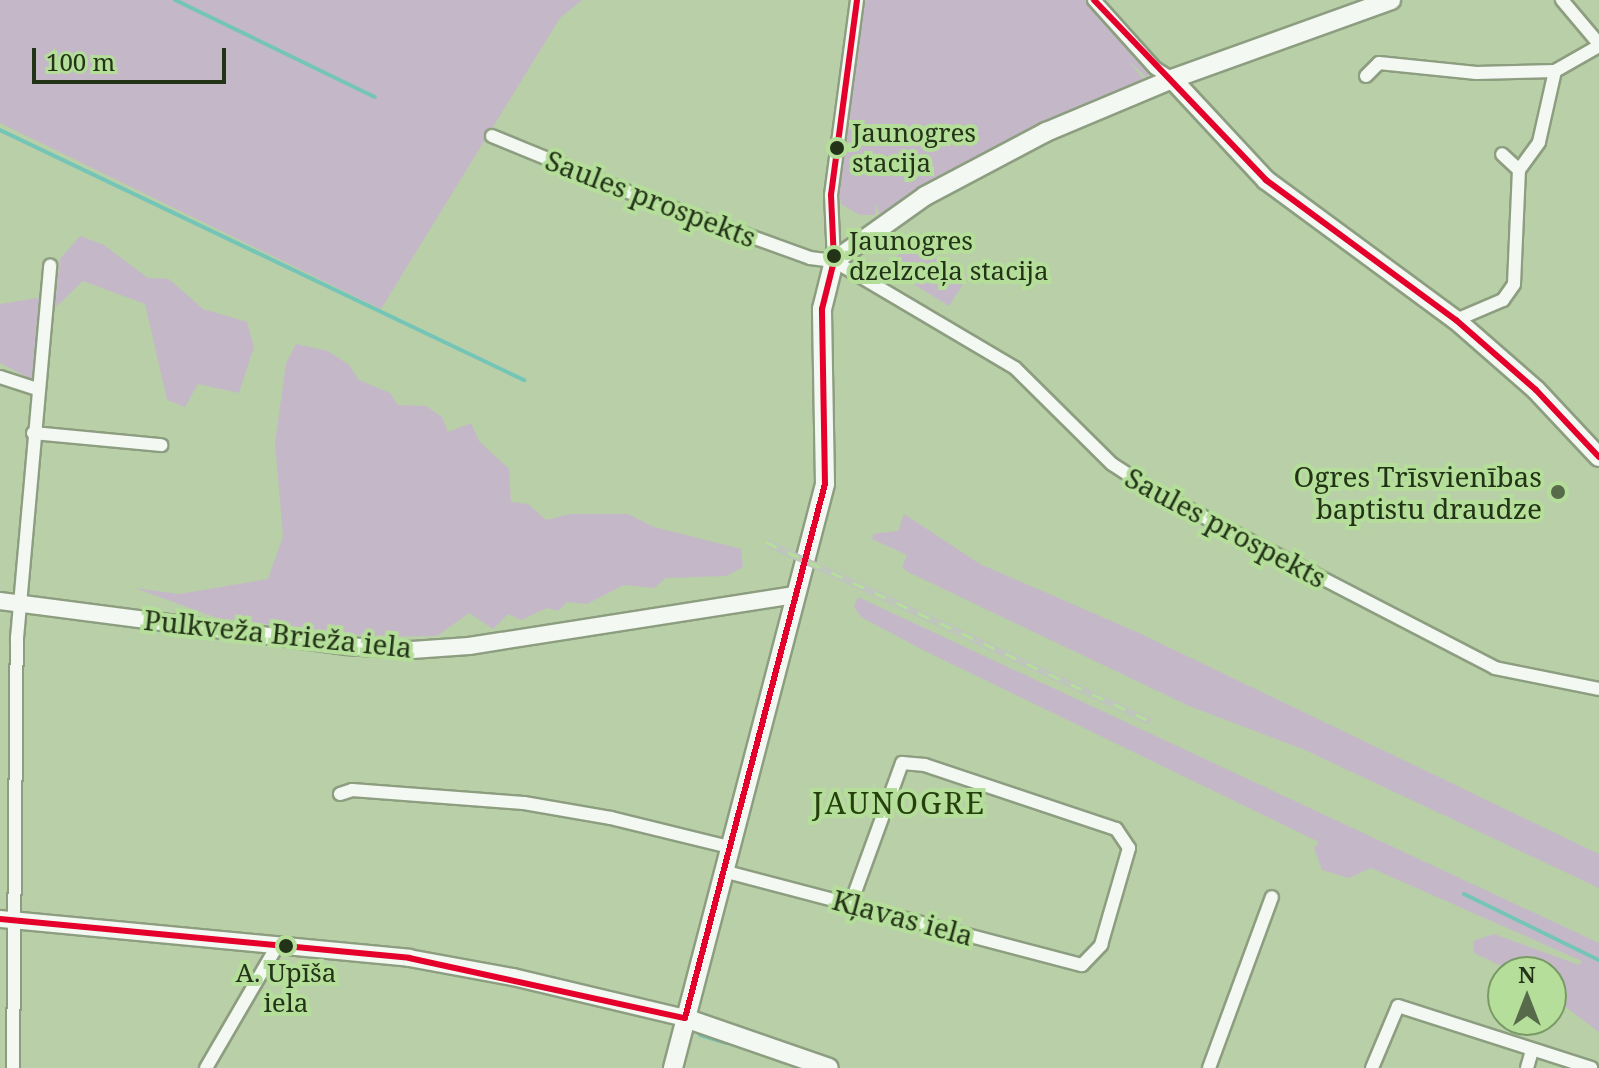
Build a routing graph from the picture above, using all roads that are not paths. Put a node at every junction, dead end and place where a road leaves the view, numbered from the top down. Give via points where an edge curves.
1 (857, 0) edge
2 (1094, 0) edge
3 (1391, 0) edge
4 (1562, 0) edge
5 (1599, 45) edge
6 (1555, 71) junction
7 (1366, 76) dead end
8 (1172, 79) junction
9 (492, 136) dead end
10 (1502, 154) dead end
11 (1519, 170) junction
12 (834, 261) junction
13 (50, 265) dead end
14 (1456, 320) junction
15 (0, 377) edge
16 (37, 389) junction
17 (33, 433) junction
18 (161, 445) dead end
19 (1599, 457) edge
20 (793, 595) junction
21 (0, 601) edge
22 (19, 603) junction
23 (1599, 689) edge
24 (340, 794) dead end
25 (729, 847) junction
26 (723, 871) junction
27 (1272, 897) dead end
28 (851, 903) junction
29 (8, 919) edge
30 (277, 946) junction
31 (685, 1018) junction
32 (1532, 1050) junction
33 (13, 1068) edge
34 (206, 1068) edge
35 (673, 1068) edge
36 (829, 1068) edge
37 (1209, 1068) edge
38 (1372, 1068) edge
39 (1527, 1068) edge
40 (1591, 1068) edge

1 - 12 street via 831,195
2 - 8 street via 1155,68
3 - 8 main road
4 - 5 street
5 - 6 street
6 - 7 street via 1476,73 1379,63
6 - 11 street via 1539,142
8 - 12 main road via 983,163 876,225
8 - 14 main road via 1275,188
9 - 12 street, Saules prospekts via 636,195 810,258
10 - 11 street
11 - 14 street via 1514,284 1503,300
12 - 20 main road via 822,309 826,461 819,512
12 - 23 street, Saules prospekts via 1015,368 1112,464 1152,490 1495,668
13 - 16 street
14 - 19 main road via 1536,390
15 - 16 street
16 - 17 street
17 - 18 street
17 - 22 street
20 - 22 street, Pulkveža Brieža iela via 469,646 412,650
20 - 25 main road
21 - 22 street, Pulkveža Brieža iela
22 - 29 street
24 - 25 street via 352,790 524,803
25 - 26 main road
26 - 28 street, Kļavas iela
26 - 31 main road
27 - 37 street
28 - 28 street, Kļavas iela via 1082,965 1101,945 1129,848 1116,829 925,765 902,763
29 - 30 street
29 - 33 street
30 - 31 street via 467,967
30 - 34 street
31 - 35 main road
31 - 36 main road
32 - 38 street via 1398,1006 1387,1021
32 - 39 street
32 - 40 street

